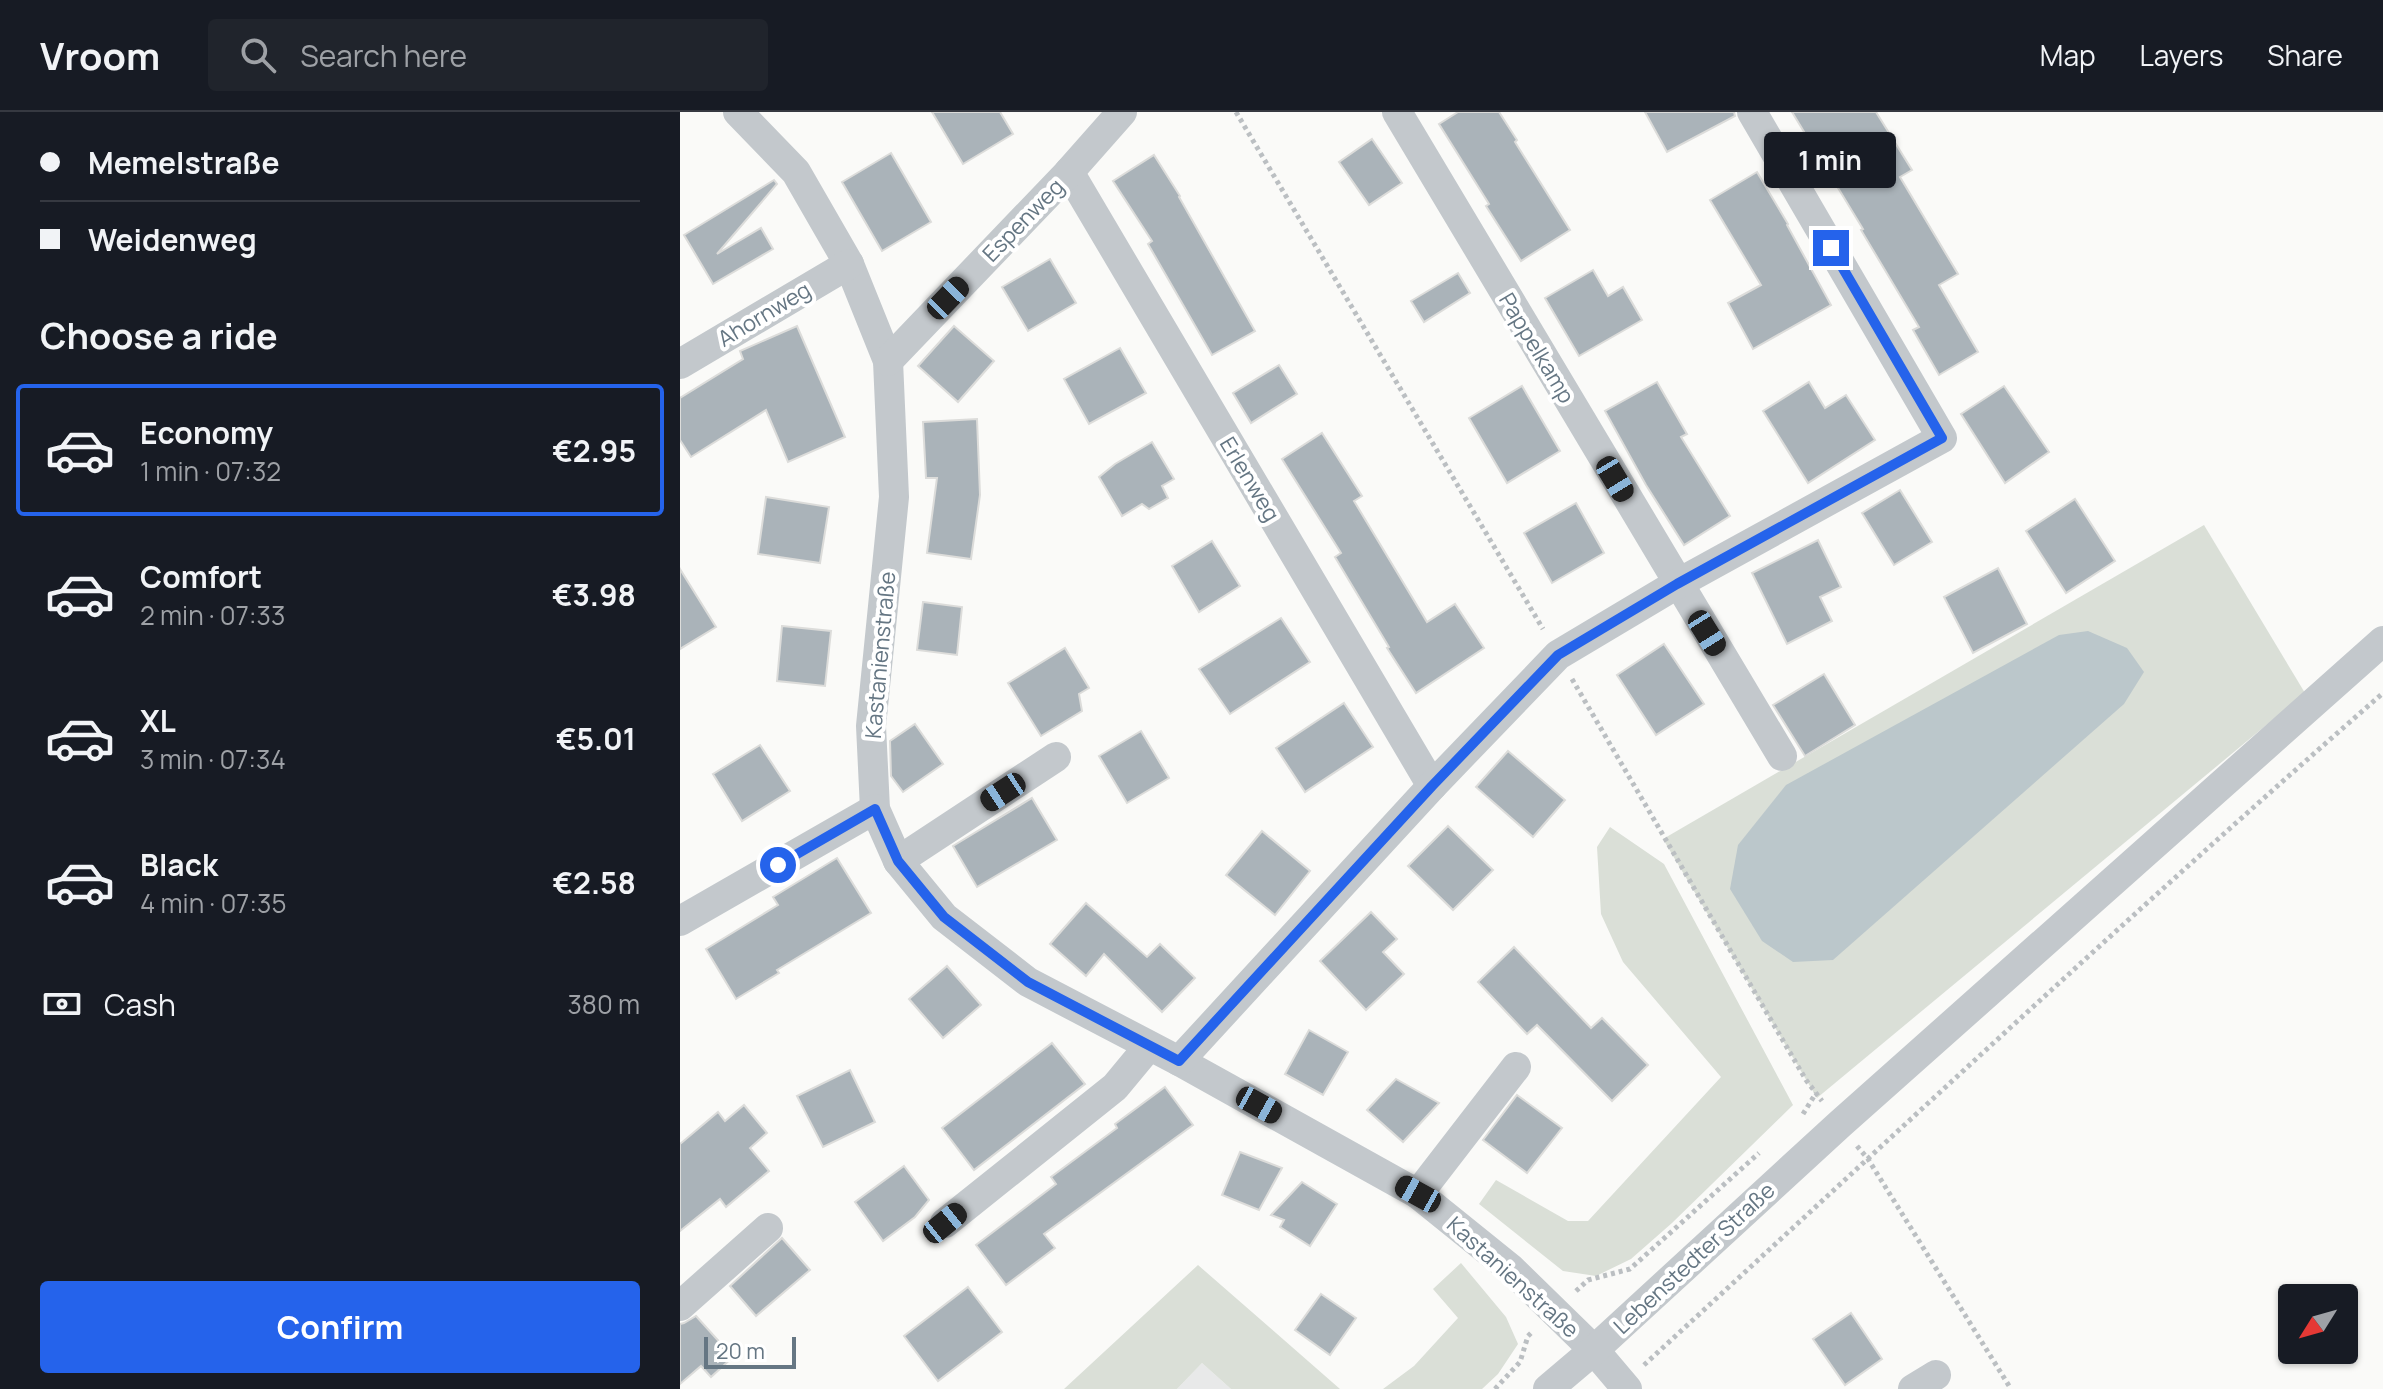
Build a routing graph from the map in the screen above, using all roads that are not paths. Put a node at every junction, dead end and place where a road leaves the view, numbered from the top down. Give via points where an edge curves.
1 (738, 112) edge
2 (1122, 112) edge
3 (1397, 112) edge
4 (1752, 112) edge
5 (1069, 172) junction
6 (849, 264) junction
7 (888, 361) junction
8 (680, 364) edge
9 (1677, 584) junction
10 (2383, 641) edge
11 (1782, 756) dead end
12 (1056, 757) dead end
13 (1432, 786) junction
14 (875, 809) junction
15 (898, 861) junction
16 (680, 921) edge
17 (1149, 1046) junction
18 (1179, 1061) junction
19 (1516, 1067) dead end
20 (1418, 1194) junction
21 (945, 1223) dead end
22 (768, 1228) dead end
23 (680, 1306) edge
24 (1594, 1350) junction
25 (1625, 1387) edge
26 (1548, 1389) edge

1 - 6 street, Kastanienstraße via 796,172
2 - 5 street, Espenweg
3 - 9 street, Pappelkamp
4 - 9 street via 1942,438
5 - 7 street, Espenweg
5 - 13 street, Erlenweg
6 - 7 street, Kastanienstraße
6 - 8 street, Ahornweg
7 - 14 street, Kastanienstraße via 894,497 871,726
9 - 11 street, Pappelkamp
9 - 13 street via 1558,655
10 - 24 street, Lebenstedter Straße
12 - 15 street
13 - 18 street
14 - 15 street, Kastanienstraße
14 - 16 street
15 - 17 street, Kastanienstraße via 944,917 1028,982
17 - 18 street, Kastanienstraße
17 - 21 street via 1115,1087
18 - 20 street, Kastanienstraße
19 - 20 street
20 - 24 street, Kastanienstraße via 1511,1269
22 - 23 street
24 - 25 street, Kastanienstraße
24 - 26 street, Lebenstedter Straße

